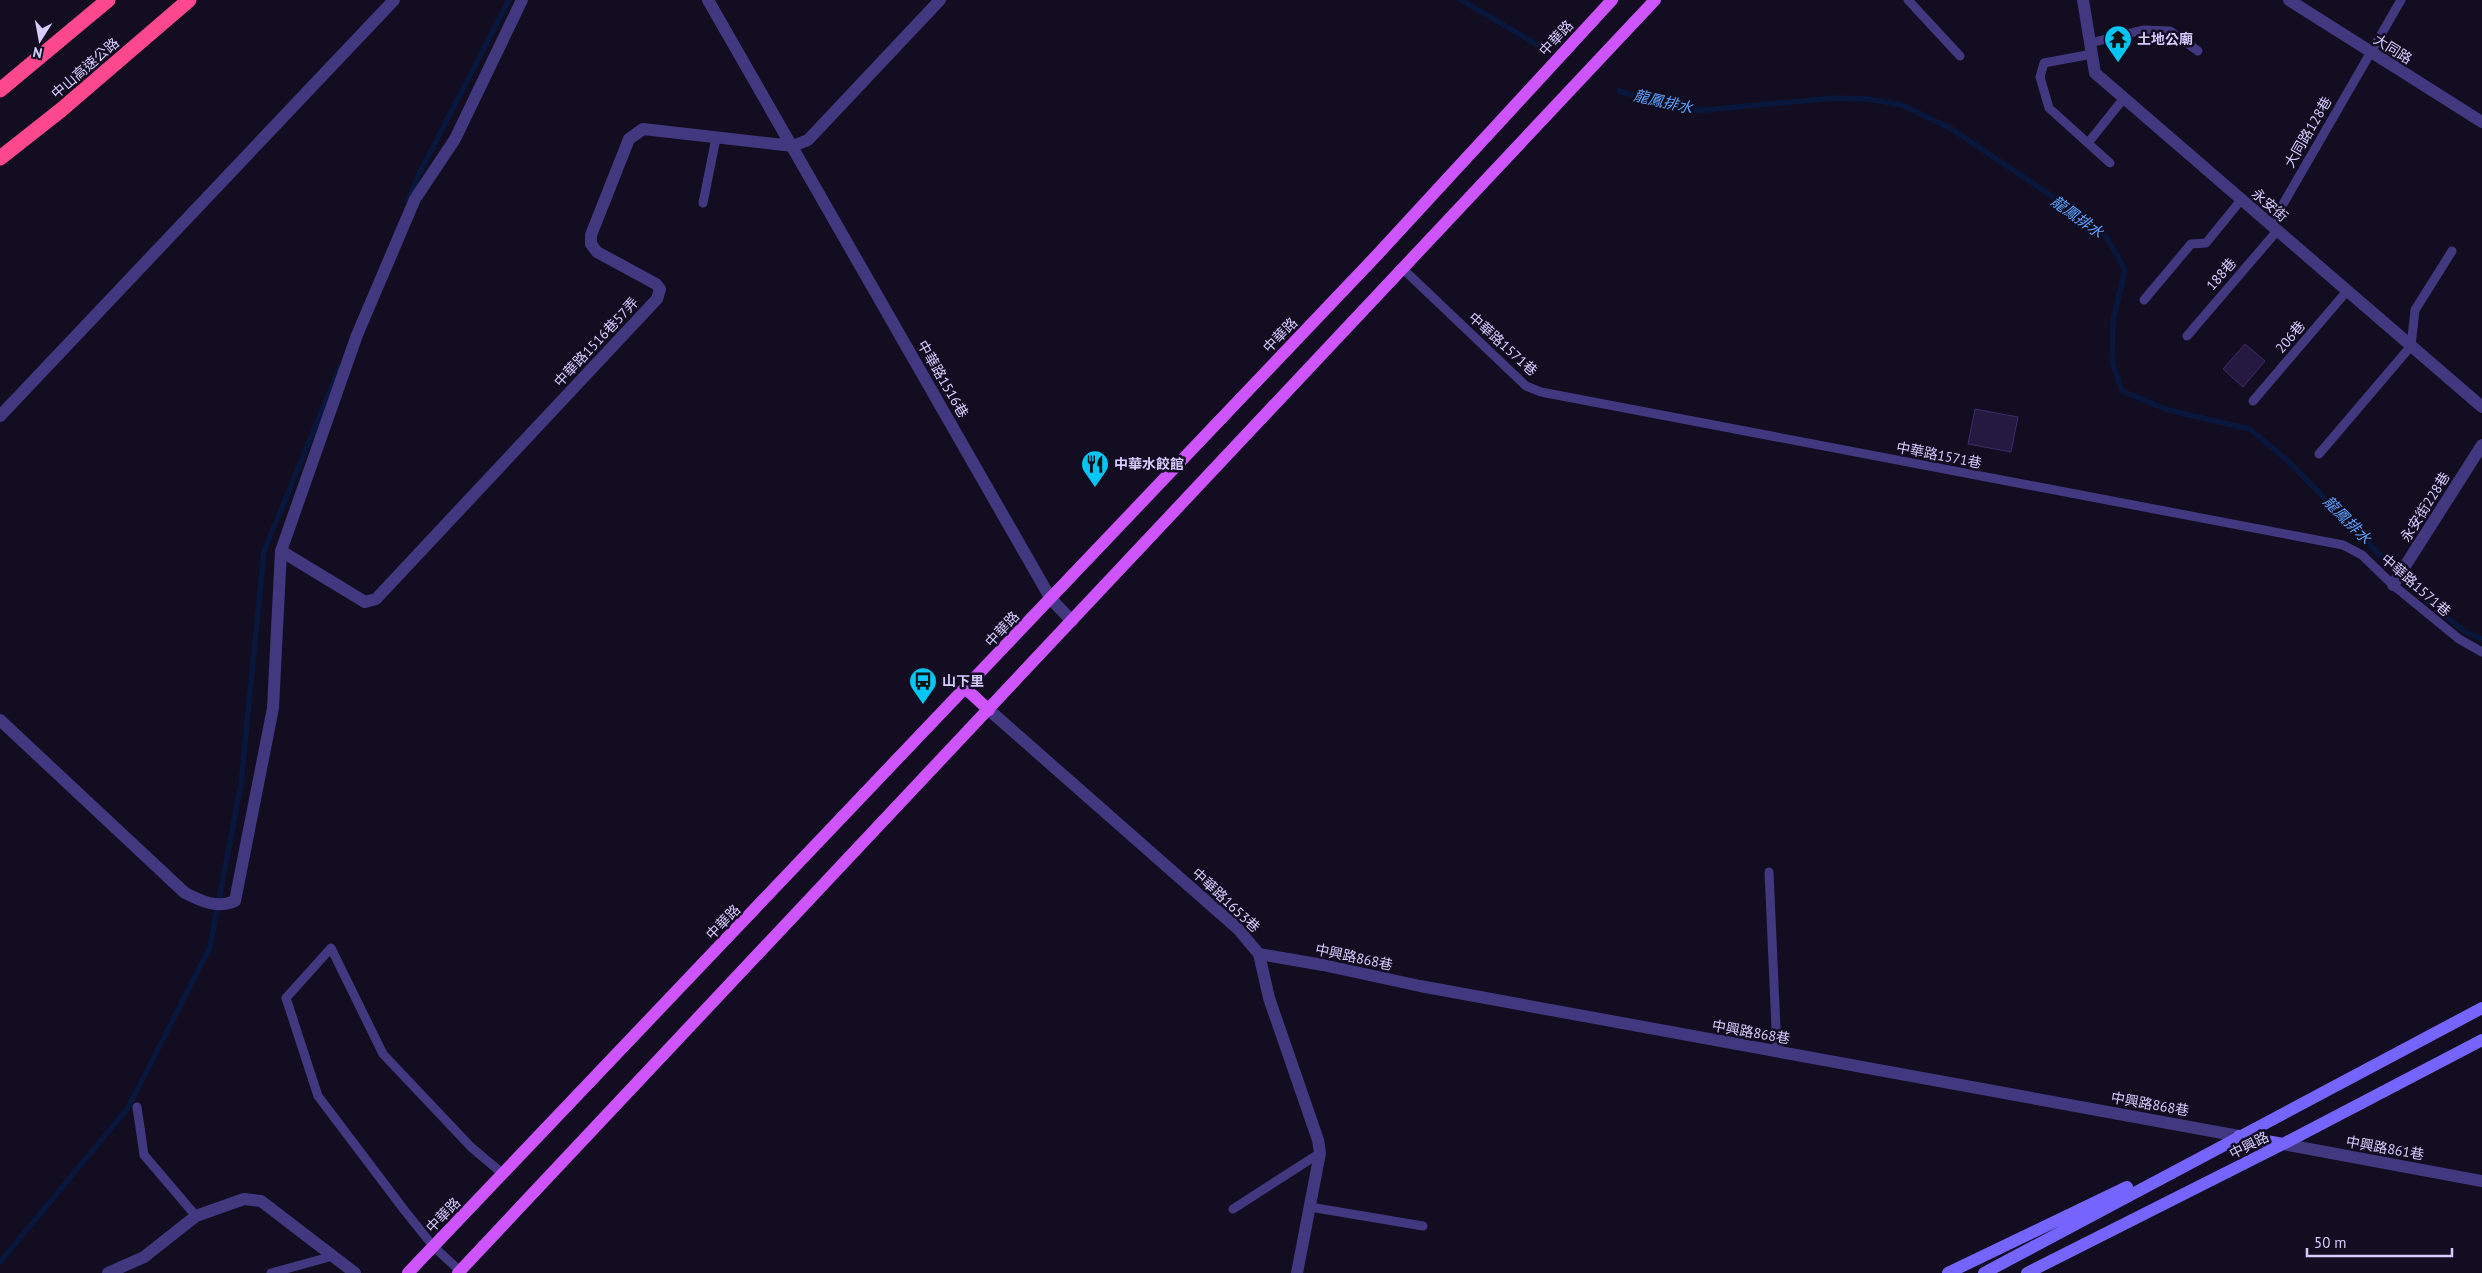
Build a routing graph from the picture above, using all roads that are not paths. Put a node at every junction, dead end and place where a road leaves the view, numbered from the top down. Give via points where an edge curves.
1 (108, 0) edge
2 (189, 0) edge
3 (394, 0) edge
4 (522, 0) edge
5 (708, 0) edge
6 (940, 0) edge
7 (1612, 0) edge
8 (1908, 0) edge
9 (2083, 0) edge
10 (2289, 0) edge
11 (2401, 0) edge
12 (1652, 1) edge
13 (2091, 48) junction
14 (2198, 51) dead end
15 (2369, 52) junction
16 (1960, 56) dead end
17 (0, 90) edge
18 (2124, 98) junction
19 (2482, 122) edge
20 (716, 138) junction
21 (2088, 143) junction
22 (793, 146) junction
23 (0, 158) edge
24 (2110, 163) dead end
25 (2241, 200) junction
26 (703, 203) dead end
27 (2274, 228) junction
28 (2452, 251) dead end
29 (1403, 269) junction
30 (2347, 291) junction
31 (2144, 300) dead end
32 (2187, 336) dead end
33 (2411, 346) junction
34 (2254, 401) dead end
35 (2482, 407) edge
36 (0, 416) edge
37 (2482, 445) edge
38 (2319, 454) dead end
39 (281, 551) junction
40 (2398, 578) junction
41 (1051, 598) junction
42 (1072, 621) junction
43 (2482, 652) edge
44 (966, 689) junction
45 (989, 710) junction
46 (0, 720) edge
47 (1769, 872) dead end
48 (1259, 954) junction
49 (2482, 1008) edge
50 (2482, 1040) edge
51 (1776, 1051) junction
52 (137, 1107) dead end
53 (2239, 1136) junction
54 (2284, 1144) junction
55 (1320, 1153) junction
56 (503, 1174) junction
57 (2156, 1181) junction
58 (2482, 1181) edge
59 (1310, 1208) junction
60 (1234, 1209) dead end
61 (196, 1216) junction
62 (1423, 1226) dead end
63 (434, 1246) junction
64 (333, 1256) junction
65 (459, 1272) edge
66 (108, 1273) edge
67 (271, 1273) edge
68 (355, 1273) edge
69 (408, 1273) edge
70 (1297, 1273) edge
71 (1948, 1273) edge
72 (1984, 1273) edge
73 (2027, 1273) edge

1 - 17 highway
2 - 23 highway, 中山高速公路
3 - 36 street
4 - 39 street via 455,139 415,199 357,335
5 - 22 street, 中華路1516巷
6 - 22 street via 808,140
7 - 41 main road, 中華路 via 1378,254
8 - 16 lane
9 - 13 street, 永安街
10 - 15 street, 大同路
11 - 15 lane, 大同路128巷
12 - 29 main road
13 - 14 lane via 2143,30 2170,31
13 - 18 street, 永安街 via 2095,73
13 - 21 lane via 2044,63 2040,77 2049,108
15 - 19 street, 大同路
15 - 27 lane, 大同路128巷
18 - 21 lane
18 - 25 street, 永安街
20 - 22 street, 中華路1516巷57弄
20 - 26 lane
20 - 39 street, 中華路1516巷57弄 via 644,129 629,139 591,234 591,244 598,252 656,284 660,289 657,299 376,599 365,602
21 - 24 lane
22 - 41 street, 中華路1516巷
25 - 27 street, 永安街
25 - 31 lane via 2206,244 2191,244
27 - 30 street, 永安街
27 - 32 lane, 188巷
28 - 33 lane via 2414,310
29 - 40 lane, 中華路1571巷 via 1526,386 1541,392 2343,545
29 - 42 main road
30 - 33 street, 永安街
30 - 34 lane, 206巷
33 - 35 street, 永安街
33 - 38 lane
37 - 40 street, 永安街228巷
39 - 46 street via 273,708 235,901 227,905 203,902 185,893
40 - 43 lane, 中華路1571巷 via 2459,639
41 - 42 street, 中華路1516巷
41 - 44 main road, 中華路
42 - 45 main road
44 - 45 main road
44 - 56 main road, 中華路
45 - 48 street, 中華路1653巷 via 1238,929
45 - 65 main road
47 - 51 lane
48 - 51 street, 中興路868巷
48 - 55 street, 中華路1653巷 via 1269,998
49 - 53 street, 中興路
50 - 54 street, 中興路
51 - 53 street, 中興路868巷
52 - 61 lane via 144,1155
53 - 54 street
53 - 57 street, 中興路
54 - 58 street, 中興路861巷
54 - 73 street, 中興路
55 - 59 street, 中華路1653巷
55 - 60 lane
56 - 63 main road, 中華路
56 - 63 lane via 471,1147 383,1054 331,948 286,998 318,1096
57 - 71 street, 中興路 via 2134,1184
57 - 72 street, 中興路
59 - 62 lane
59 - 70 street, 中華路1653巷
61 - 64 street via 244,1199 261,1201
61 - 66 street via 144,1257
63 - 65 lane
63 - 69 main road, 中華路
64 - 67 lane
64 - 68 street

